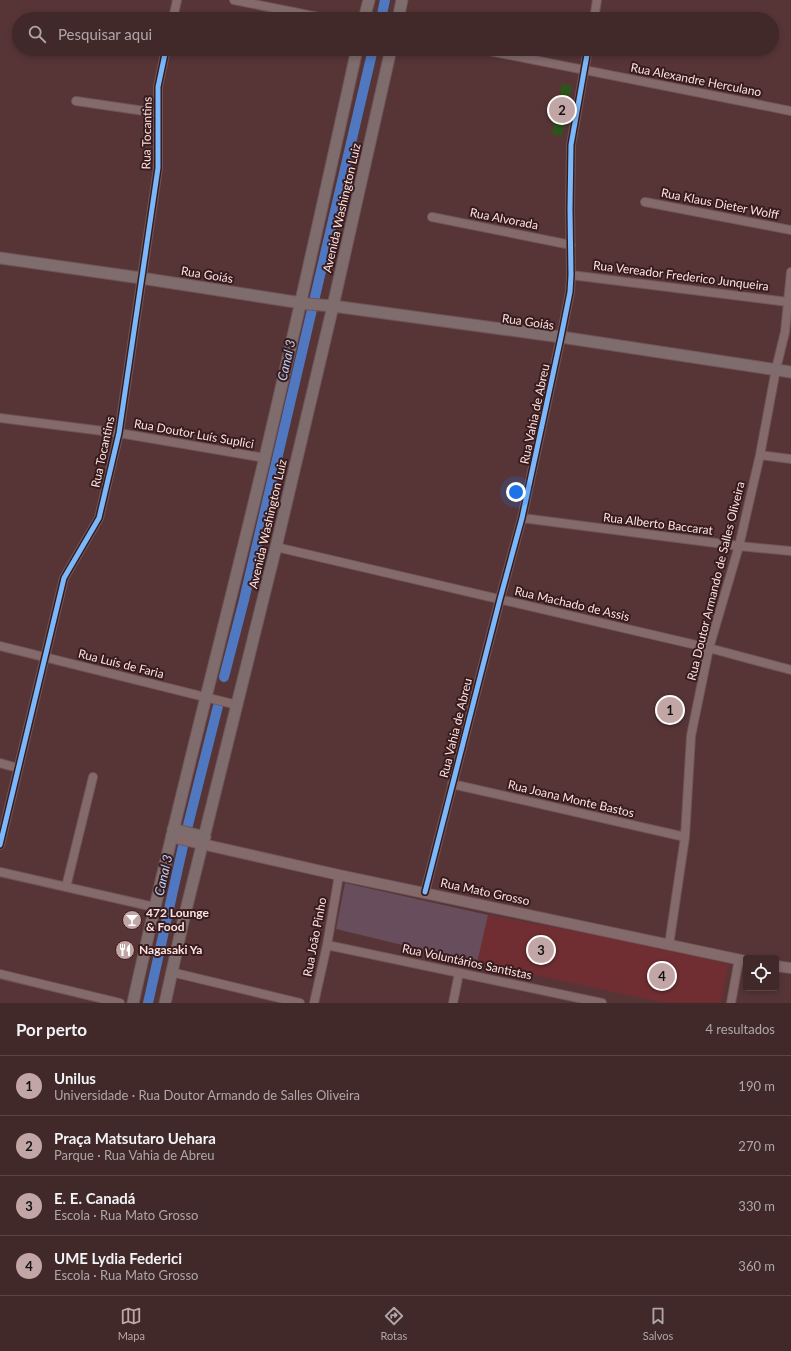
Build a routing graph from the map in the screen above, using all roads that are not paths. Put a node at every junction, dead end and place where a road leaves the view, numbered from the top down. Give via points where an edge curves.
1 (177, 0) edge
2 (234, 0) edge
3 (368, 0) edge
4 (402, 0) edge
5 (597, 0) edge
6 (174, 12) edge
7 (293, 12) edge
8 (365, 12) edge
9 (399, 12) edge
10 (595, 12) edge
11 (164, 56) edge
12 (356, 56) edge
13 (389, 56) edge
14 (514, 56) edge
15 (587, 56) edge
16 (584, 70) junction
17 (76, 101) dead end
18 (791, 111) edge
19 (158, 113) junction
20 (645, 202) dead end
21 (432, 217) dead end
22 (791, 230) edge
23 (571, 245) junction
24 (0, 258) edge
25 (791, 272) edge
26 (571, 275) junction
27 (141, 278) junction
28 (788, 302) junction
29 (304, 304) junction
30 (328, 306) junction
31 (561, 337) junction
32 (776, 370) junction
33 (791, 372) edge
34 (0, 418) edge
35 (118, 433) junction
36 (760, 455) junction
37 (265, 458) junction
38 (791, 459) edge
39 (522, 518) junction
40 (739, 546) junction
41 (276, 547) junction
42 (791, 551) edge
43 (500, 599) junction
44 (0, 646) edge
45 (709, 648) junction
46 (45, 657) junction
47 (791, 670) edge
48 (205, 698) junction
49 (237, 705) junction
50 (0, 763) edge
51 (18, 768) junction
52 (93, 777) dead end
53 (452, 784) junction
54 (172, 833) junction
55 (685, 837) junction
56 (204, 840) junction
57 (0, 845) edge
58 (0, 872) edge
59 (339, 875) junction
60 (66, 887) junction
61 (425, 892) junction
62 (154, 907) junction
63 (327, 945) junction
64 (670, 945) junction
65 (743, 960) edge
66 (779, 966) edge
67 (791, 968) edge
68 (171, 972) junction
69 (459, 973) junction
70 (0, 974) edge
71 (592, 1002) edge
72 (120, 1003) edge
73 (133, 1003) edge
74 (165, 1003) edge
75 (300, 1003) edge
76 (314, 1003) edge
77 (453, 1003) edge
78 (602, 1003) edge
79 (731, 1003) edge

1 - 6 street
2 - 7 street
3 - 8 main road
4 - 9 main road
5 - 10 street
11 - 19 street, Rua Tocantins via 158,86
12 - 29 main road, Avenida Washington Luiz
13 - 30 main road, Avenida Washington Luiz
14 - 16 street, Rua Alexandre Herculano
15 - 16 street, Rua Vahia de Abreu
16 - 18 street, Rua Alexandre Herculano
16 - 23 street, Rua Vahia de Abreu via 572,145
17 - 19 street
19 - 27 street, Rua Tocantins via 158,168
20 - 22 street, Rua Klaus Dieter Wolff
21 - 23 street, Rua Alvorada
23 - 26 street, Rua Vahia de Abreu
24 - 27 main road, Rua Goiás
25 - 28 street, Rua Doutor Armando de Salles Oliveira
26 - 28 street, Rua Vereador Frederico Junqueira
26 - 31 street, Rua Vahia de Abreu
27 - 29 main road, Rua Goiás
27 - 35 street, Rua Tocantins
28 - 32 street, Rua Doutor Armando de Salles Oliveira via 785,332
29 - 30 main road, Rua Goiás
29 - 37 main road, Avenida Washington Luiz
30 - 31 main road, Rua Goiás
30 - 41 main road, Avenida Washington Luiz
31 - 32 main road, Rua Goiás
31 - 39 street, Rua Vahia de Abreu
32 - 33 main road, Rua Goiás
32 - 36 street, Rua Doutor Armando de Salles Oliveira
34 - 35 street, Rua Doutor Luís Suplici
35 - 37 street, Rua Doutor Luís Suplici
35 - 46 street, Rua Tocantins via 99,518 64,578
36 - 38 street
36 - 40 street, Rua Doutor Armando de Salles Oliveira
37 - 48 main road, Avenida Washington Luiz
39 - 40 street, Rua Alberto Baccarat
39 - 43 street, Rua Vahia de Abreu
40 - 42 street, Rua Alberto Baccarat
40 - 45 street, Rua Doutor Armando de Salles Oliveira
41 - 43 street, Rua Machado de Assis
41 - 49 main road, Avenida Washington Luiz
43 - 45 street, Rua Machado de Assis
43 - 53 street, Rua Vahia de Abreu
44 - 46 street, Rua Luís de Faria
45 - 47 street, Rua Machado de Assis
45 - 55 street, Rua Doutor Armando de Salles Oliveira via 691,736
46 - 48 street, Rua Luís de Faria
46 - 51 street, Rua Tocantins
48 - 49 street, Rua Luís de Faria
48 - 54 main road, Avenida Washington Luiz
49 - 56 main road, Avenida Washington Luiz
50 - 51 street
51 - 57 street, Rua Tocantins
52 - 60 street
53 - 55 street, Rua Joana Monte Bastos
53 - 61 street, Rua Vahia de Abreu
54 - 56 main road
54 - 62 main road, Avenida Washington Luiz
55 - 64 street, Rua Doutor Armando de Salles Oliveira
56 - 59 street, Rua Mato Grosso
56 - 68 main road, Avenida Washington Luiz
58 - 60 street
59 - 61 street, Rua Mato Grosso
59 - 63 street, Rua João Pinho
60 - 62 street
61 - 64 street, Rua Mato Grosso
62 - 73 main road, Avenida Washington Luiz
63 - 69 street, Rua Voluntários Santistas
63 - 76 street, Rua João Pinho
64 - 65 street, Rua Mato Grosso
65 - 79 street
66 - 67 street
68 - 74 main road, Avenida Washington Luiz
68 - 75 street
69 - 71 street, Rua Voluntários Santistas
69 - 77 street
70 - 72 street
71 - 78 street, Rua Voluntários Santistas

